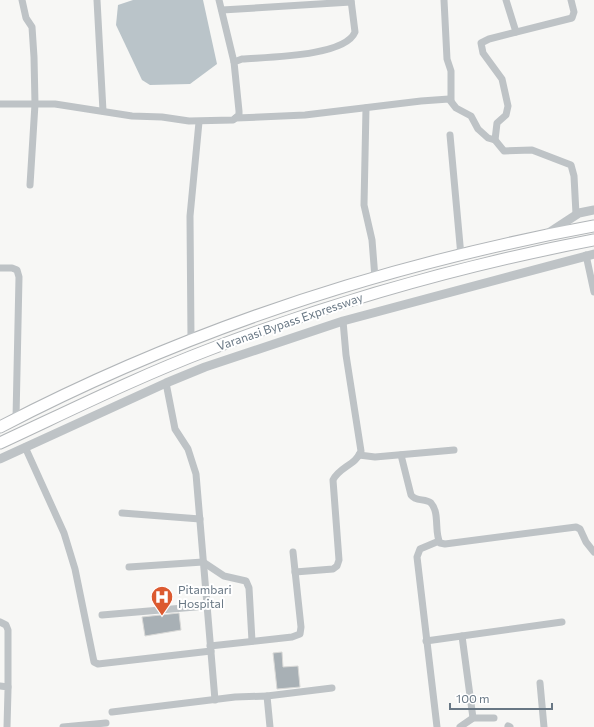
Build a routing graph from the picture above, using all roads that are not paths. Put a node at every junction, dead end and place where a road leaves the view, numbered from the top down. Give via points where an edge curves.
1 (22, 0) edge
2 (97, 0) edge
3 (219, 0) edge
4 (444, 0) edge
5 (506, 0) edge
6 (571, 0) edge
7 (351, 1) edge
8 (222, 10) junction
9 (516, 32) junction
10 (234, 62) junction
11 (451, 100) junction
12 (0, 104) edge
13 (35, 104) junction
14 (366, 108) junction
15 (103, 111) junction
16 (236, 118) junction
17 (199, 122) junction
18 (450, 135) dead end
19 (495, 140) junction
20 (30, 185) dead end
21 (594, 210) edge
22 (576, 214) junction
23 (594, 226) edge
24 (546, 235) junction
25 (594, 240) edge
26 (590, 255) edge
27 (461, 256) junction
28 (0, 268) edge
29 (375, 278) junction
30 (594, 292) edge
31 (343, 321) junction
32 (191, 339) junction
33 (166, 383) junction
34 (16, 418) junction
35 (0, 427) edge
36 (0, 443) edge
37 (26, 447) junction
38 (454, 450) dead end
39 (401, 455) junction
40 (359, 456) junction
41 (0, 459) edge
42 (122, 513) dead end
43 (200, 519) junction
44 (439, 542) junction
45 (293, 552) dead end
46 (594, 552) edge
47 (203, 562) junction
48 (129, 567) dead end
49 (295, 572) junction
50 (207, 606) junction
51 (102, 615) dead end
52 (0, 622) edge
53 (562, 622) dead end
54 (462, 636) junction
55 (252, 641) junction
56 (426, 641) junction
57 (210, 649) junction
58 (540, 683) dead end
59 (4, 686) edge
60 (332, 688) dead end
61 (267, 696) junction
62 (215, 700) junction
63 (112, 712) dead end
64 (473, 718) junction
65 (494, 718) dead end
66 (106, 724) dead end
67 (84, 726) edge
68 (7, 727) edge
69 (63, 727) edge
70 (270, 727) edge
71 (436, 727) edge
72 (460, 727) edge
73 (544, 727) edge

1 - 13 street via 33,33
2 - 15 street
3 - 8 street
4 - 11 street via 447,59 451,71
5 - 9 street
6 - 9 street via 574,12 572,18
7 - 8 street
7 - 10 street via 355,32 350,39 336,46 297,56 242,58
8 - 10 street
9 - 19 street via 481,43 483,52 502,79 508,106 506,115 497,123
10 - 16 street via 239,111
11 - 14 street via 420,100
11 - 19 street via 456,108 471,116 478,130
12 - 13 street
13 - 15 street via 55,104
13 - 20 street
14 - 16 street via 305,115
14 - 29 street via 364,205 372,240
15 - 17 street
16 - 17 street
17 - 32 street via 190,216
18 - 27 street
19 - 22 street via 504,150 532,150 571,165
21 - 22 street
22 - 24 street
23 - 24 highway, Varanasi Bypass Expressway
24 - 27 highway, Varanasi Bypass Expressway
25 - 36 highway, Varanasi Bypass Expressway via 546,249 329,307 208,350
26 - 30 street
26 - 31 street
27 - 29 highway, Varanasi Bypass Expressway
28 - 34 street via 17,270 19,277
29 - 32 highway, Varanasi Bypass Expressway
31 - 33 street via 205,367
31 - 40 street via 360,438
32 - 34 highway, Varanasi Bypass Expressway
33 - 37 street
33 - 43 street via 175,429 188,449 196,474
34 - 35 highway, Varanasi Bypass Expressway
37 - 41 street
37 - 57 street via 64,533 75,569 94,662 98,664
38 - 39 street
39 - 40 street
39 - 44 street via 411,495 415,499 429,502 433,507
40 - 49 street via 333,480 339,560 337,566 333,569
42 - 43 street
43 - 47 street
44 - 46 street via 445,544 576,527 580,529
44 - 56 street via 418,552
45 - 49 street
47 - 48 street
47 - 50 street
47 - 55 street via 224,576 242,579 248,583
49 - 55 street via 300,634
50 - 51 street
50 - 57 street
52 - 59 street via 6,625 8,630
53 - 54 street
54 - 56 street
54 - 64 street
55 - 57 street
56 - 71 street
57 - 62 street
58 - 73 street
59 - 68 street
60 - 61 street
61 - 62 street
61 - 70 street
62 - 63 street
64 - 65 street
64 - 72 street
66 - 67 street
67 - 69 street

